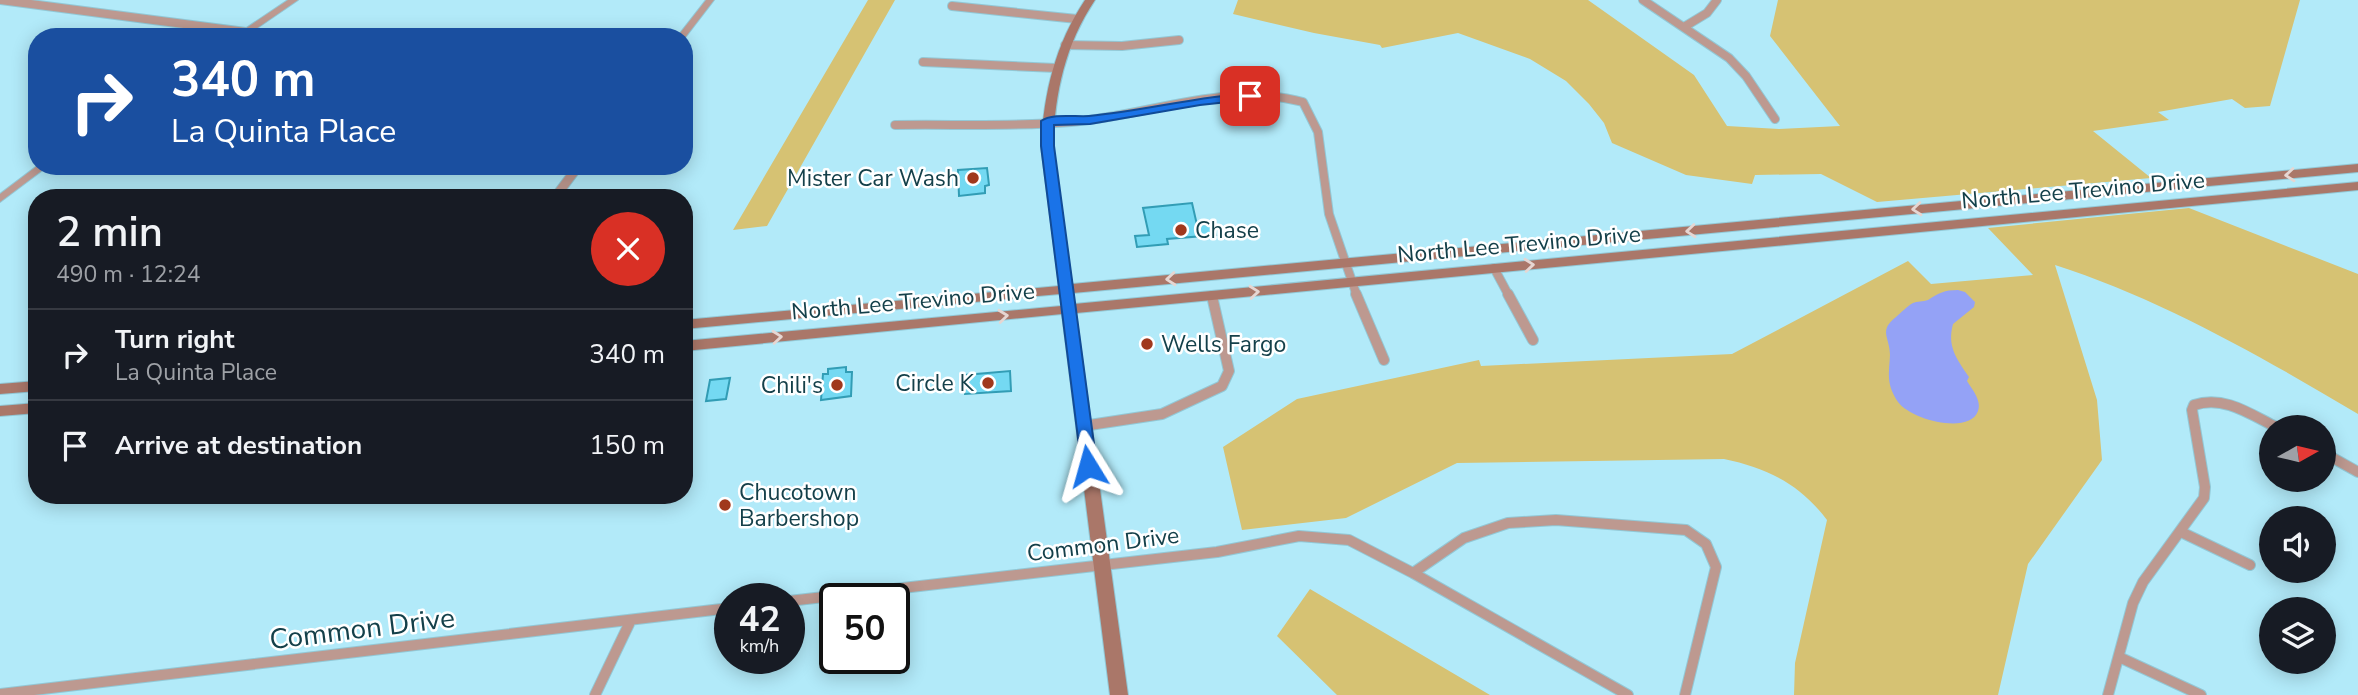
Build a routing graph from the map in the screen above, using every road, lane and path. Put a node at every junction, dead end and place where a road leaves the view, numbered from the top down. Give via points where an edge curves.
1 (0, 0) edge
2 (295, 0) edge
3 (710, 0) edge
4 (1090, 0) edge
5 (1643, 0) edge
6 (1717, 0) edge
7 (952, 6) dead end
8 (1077, 19) junction
9 (1685, 27) junction
10 (198, 28) edge
11 (251, 28) edge
12 (688, 28) edge
13 (1179, 40) dead end
14 (1065, 45) junction
15 (923, 62) dead end
16 (1056, 68) junction
17 (1775, 119) dead end
18 (1048, 121) junction
19 (895, 125) dead end
20 (2358, 168) edge
21 (31, 175) edge
22 (572, 175) edge
23 (2358, 186) edge
24 (561, 189) edge
25 (0, 199) edge
26 (1345, 263) junction
27 (1494, 268) junction
28 (1353, 282) junction
29 (1066, 289) junction
30 (1212, 296) junction
31 (1068, 310) junction
32 (752, 318) junction
33 (693, 324) edge
34 (749, 340) junction
35 (1533, 340) dead end
36 (693, 345) edge
37 (1384, 360) dead end
38 (28, 387) edge
39 (0, 389) edge
40 (28, 409) edge
41 (0, 411) edge
42 (2259, 419) edge
43 (1083, 426) junction
44 (2336, 460) edge
45 (2358, 472) edge
46 (2181, 532) junction
47 (2250, 565) dead end
48 (1102, 566) junction
49 (1413, 572) junction
50 (805, 599) edge
51 (714, 610) edge
52 (630, 622) junction
53 (2119, 657) junction
54 (0, 694) edge
55 (595, 695) edge
56 (1119, 695) edge
57 (1628, 695) edge
58 (1685, 695) edge
59 (2108, 695) edge
60 (2200, 695) edge

1 - 10 street
2 - 11 street
3 - 12 street
4 - 8 main road
5 - 9 street
6 - 9 street via 1703,18
7 - 8 street
8 - 14 main road
9 - 17 street via 1740,68
13 - 14 street
14 - 16 main road
15 - 16 street
16 - 18 main road
18 - 19 street
18 - 26 street via 1090,120 1238,97 1286,97 1303,102 1319,131 1329,214
18 - 29 main road via 1047,146
20 -> 26 main road, North Lee Trevino Drive
21 - 25 street
22 - 24 street
27 -> 23 main road, North Lee Trevino Drive
26 - 28 street
26 -> 29 main road, North Lee Trevino Drive
27 - 28 main road, North Lee Trevino Drive
27 - 35 street
30 -> 28 main road, North Lee Trevino Drive
28 - 37 street
29 - 31 main road
29 - 32 main road, North Lee Trevino Drive
30 - 31 main road, North Lee Trevino Drive
30 - 43 street via 1229,371 1222,386 1162,414
34 -> 31 main road, North Lee Trevino Drive
31 - 43 main road
32 - 33 main road, North Lee Trevino Drive
32 - 34 main road
34 - 36 main road, North Lee Trevino Drive
38 - 39 main road
40 - 41 main road
42 - 46 street via 2223,403 2194,405 2204,498
43 - 48 main road
44 - 45 street
46 - 47 street
46 - 53 street via 2143,582
48 - 49 street, Common Drive via 1312,536 1349,540
48 - 50 street, Common Drive
48 - 56 main road
49 - 57 street, Common Drive
49 - 58 street via 1464,537 1515,520 1554,519 1696,534 1714,556 1716,567
51 - 52 street, Common Drive
52 - 54 street, Common Drive
52 - 55 street
53 - 59 street
53 - 60 street

